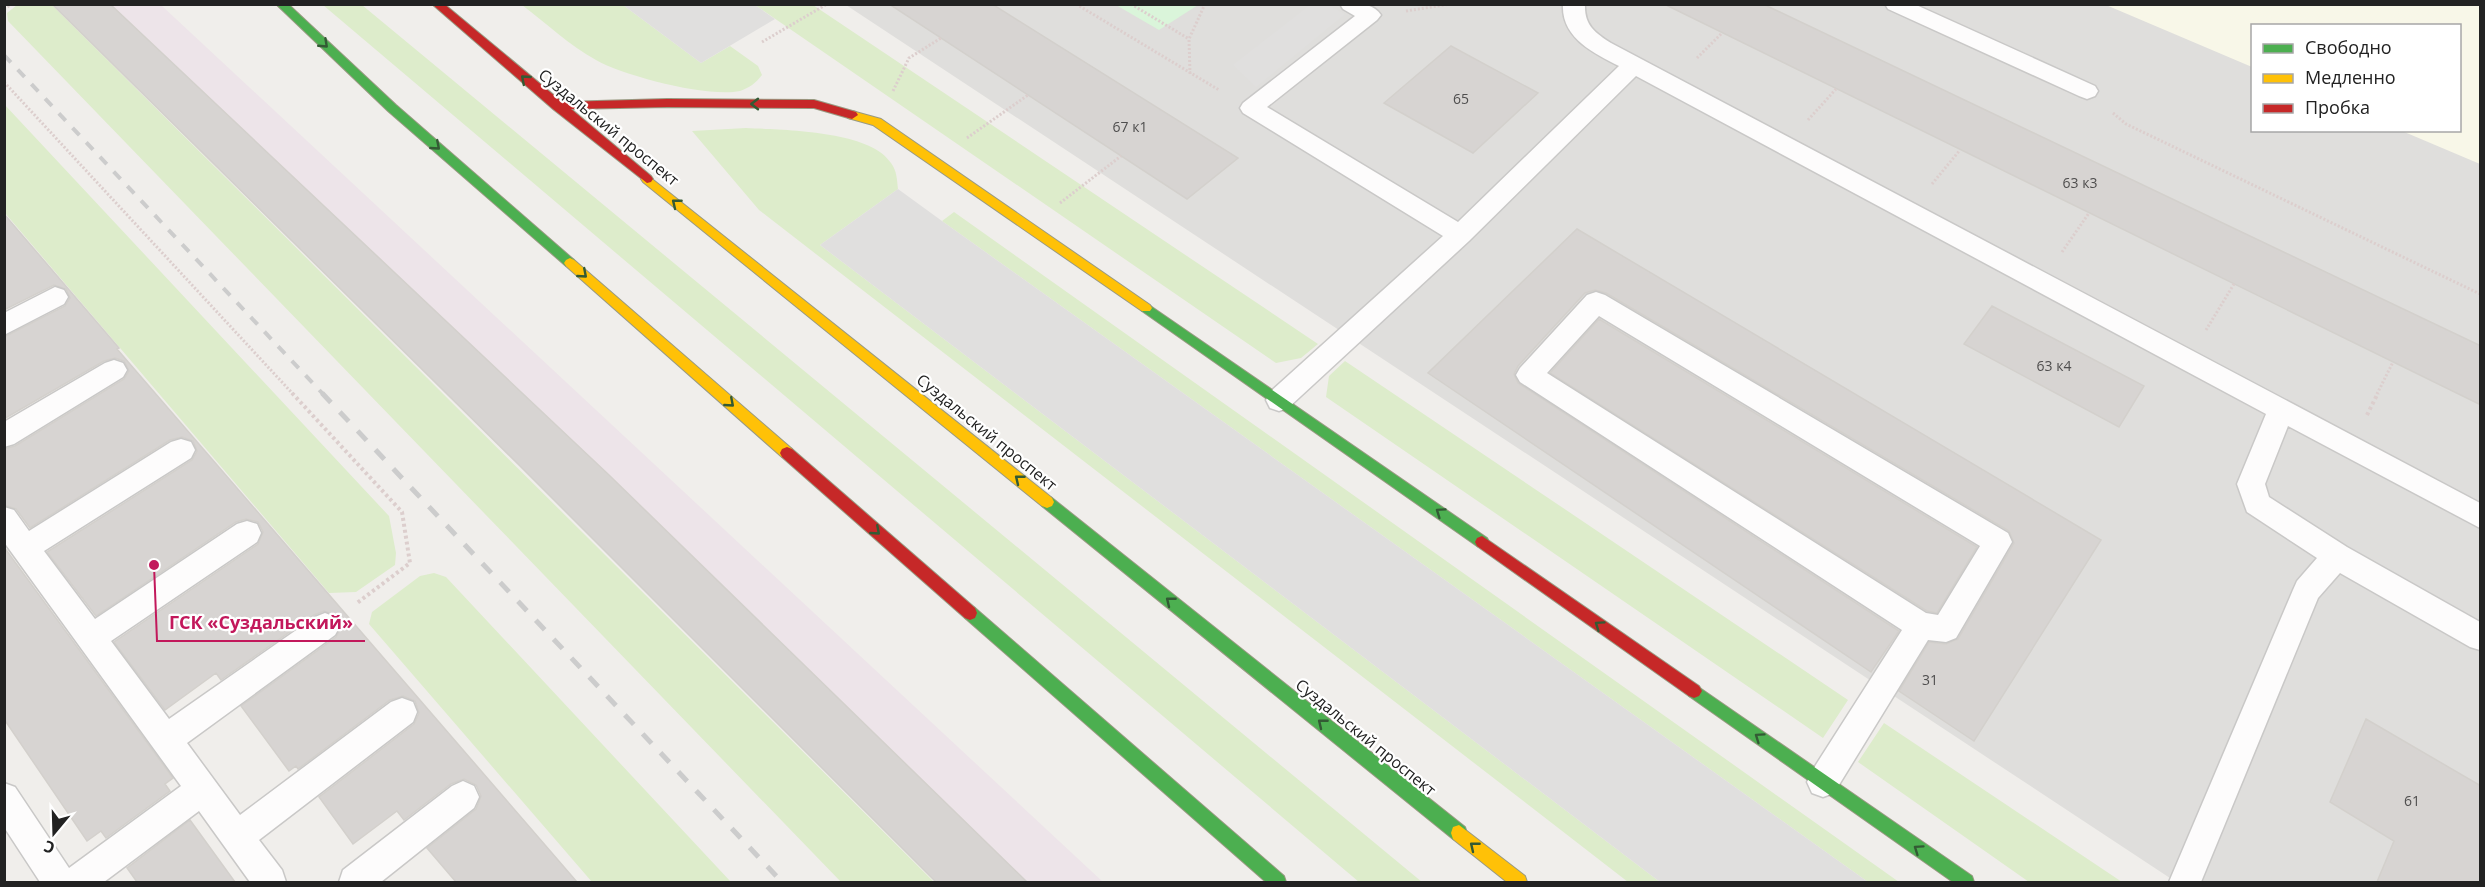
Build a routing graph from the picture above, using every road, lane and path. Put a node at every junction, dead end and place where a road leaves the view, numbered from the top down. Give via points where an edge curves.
1 (12, 4) edge
2 (281, 4) edge
3 (437, 4) edge
4 (827, 4) edge
5 (1076, 4) edge
6 (1131, 4) edge
7 (1204, 4) edge
8 (1449, 4) edge
9 (1574, 4) edge
10 (1906, 7) edge
11 (4, 9) edge
12 (1360, 10) edge
13 (941, 38) dead end
14 (1189, 39) junction
15 (762, 42) dead end
16 (1634, 65) junction
17 (1190, 74) junction
18 (4, 82) edge
19 (2087, 91) joint
20 (1028, 95) dead end
21 (557, 106) junction
22 (1251, 108) junction
23 (877, 122) junction
24 (1960, 150) dead end
25 (1121, 156) dead end
26 (935, 162) junction
27 (1910, 211) junction
28 (2090, 213) dead end
29 (1029, 227) junction
30 (1460, 235) junction
31 (2041, 281) junction
32 (2234, 284) dead end
33 (2481, 294) edge
34 (55, 297) dead end
35 (4, 325) edge
36 (2188, 359) junction
37 (2393, 362) dead end
38 (114, 370) dead end
39 (1279, 400) junction
40 (2281, 409) junction
41 (4, 436) edge
42 (2351, 446) junction
43 (181, 450) dead end
44 (2481, 516) edge
45 (4, 519) edge
46 (247, 534) dead end
47 (26, 548) junction
48 (2337, 556) junction
49 (325, 626) joint
50 (1921, 626) junction
51 (2481, 637) edge
52 (91, 638) junction
53 (402, 712) dead end
54 (166, 740) junction
55 (1823, 782) junction
56 (202, 790) junction
57 (463, 797) dead end
58 (4, 798) edge
59 (237, 837) junction
60 (59, 882) edge
61 (77, 882) edge
62 (270, 882) edge
63 (355, 882) edge
64 (1278, 882) edge
65 (1520, 882) edge
66 (1966, 882) edge
67 (2185, 882) edge

1 - 11 path
2 -> 64 main road via 401,115
21 -> 3 main road, Суздальский проспект
4 - 15 path
5 - 17 path
6 - 14 path
7 - 14 path
8 - 12 path
9 - 16 lane via 1577,29
10 - 19 lane
12 - 22 lane
13 - 23 path via 909,58
14 - 17 path
16 - 27 lane
16 - 30 lane
17 - 22 path
18 - 49 path via 402,512 410,563
19 - 33 path via 2126,124
20 - 26 path
23 -> 21 main road via 814,104
65 -> 21 main road, Суздальский проспект
22 - 30 lane
23 - 26 main road
24 - 27 path
25 - 29 path
26 - 29 main road
27 - 31 lane
28 - 31 path
29 - 39 main road
30 - 39 lane
31 - 36 lane
32 - 36 path
34 - 35 lane
36 - 40 lane
37 - 42 path
38 - 41 lane
55 -> 39 main road
40 - 42 lane
40 - 48 lane via 2251,484 2257,504
42 - 44 lane
43 - 47 lane
45 - 47 lane
46 - 52 lane
47 - 52 lane
48 - 51 lane
48 - 67 lane via 2307,590
49 - 54 lane
50 - 50 lane via 1946,629 1998,542 1596,302 1528,375
50 - 55 lane
52 - 54 lane
53 - 59 lane
54 - 56 lane
66 -> 55 main road
56 - 59 lane
56 - 61 lane
57 - 63 lane
58 - 60 lane
59 - 62 lane

